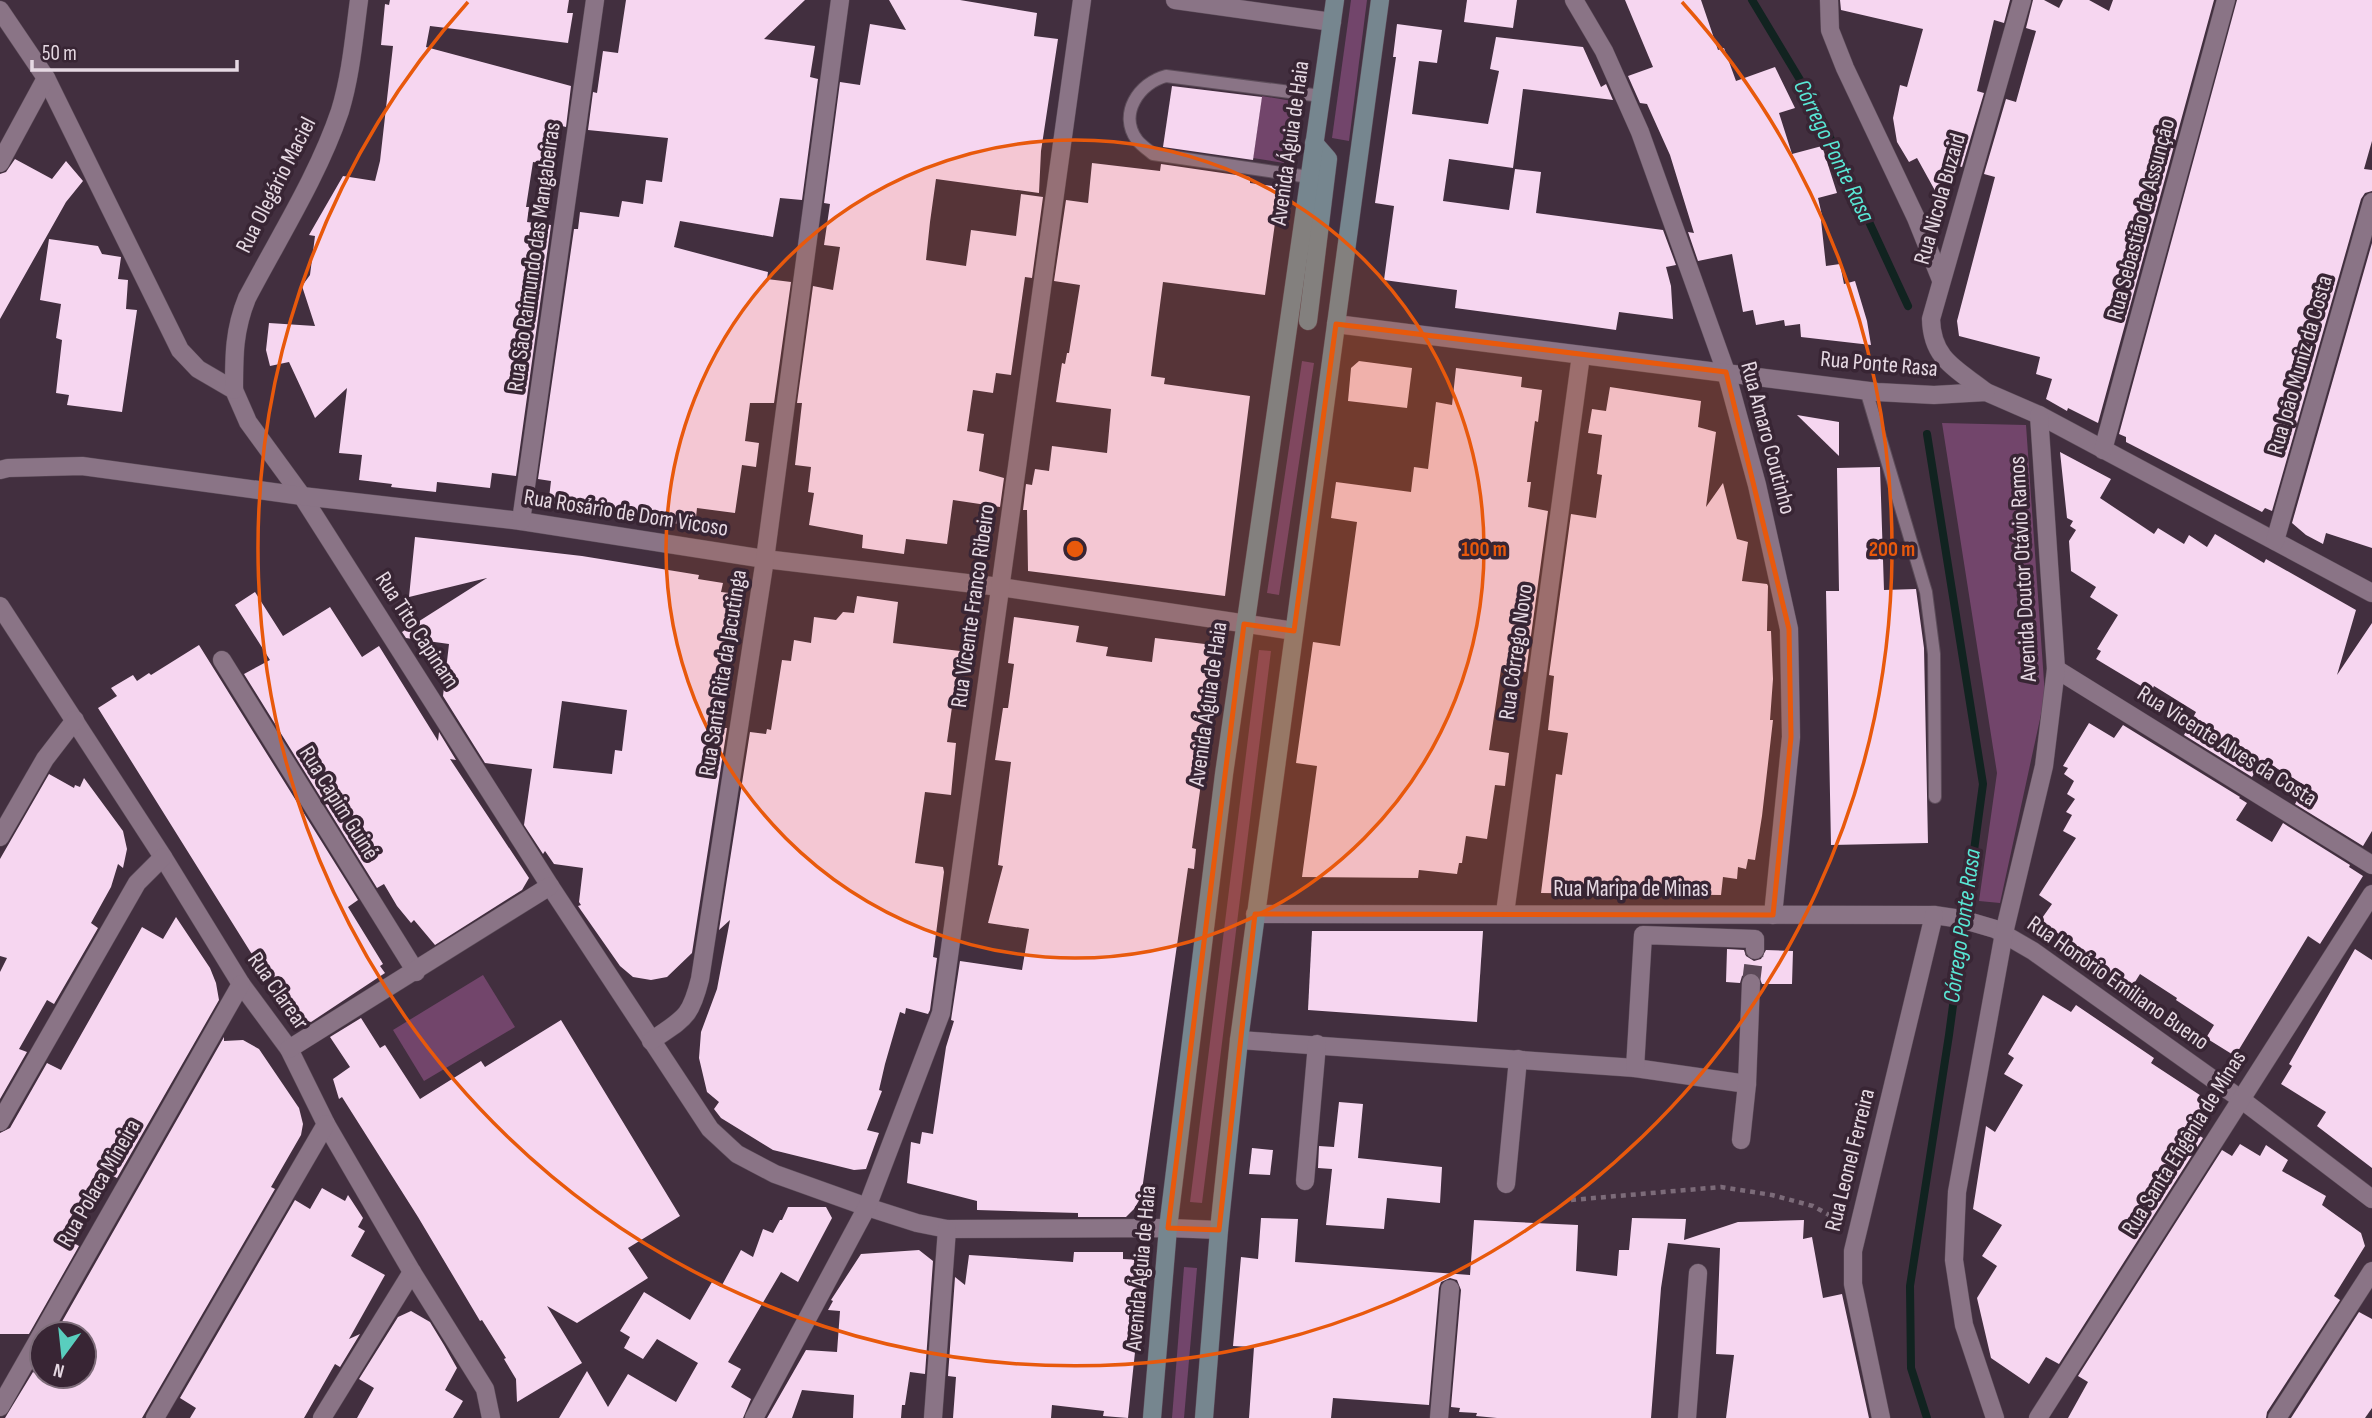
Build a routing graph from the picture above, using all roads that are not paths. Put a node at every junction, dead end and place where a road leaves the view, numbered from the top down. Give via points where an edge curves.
1 (359, 0) edge
2 (595, 0) edge
3 (840, 0) edge
4 (1082, 0) edge
5 (1175, 0) edge
6 (1335, 0) edge
7 (1380, 0) edge
8 (1574, 0) edge
9 (1829, 0) edge
10 (2022, 0) edge
11 (2226, 0) edge
12 (0, 10) edge
13 (1332, 22) junction
14 (46, 78) junction
15 (1321, 96) junction
16 (1314, 143) junction
17 (0, 163) edge
18 (1309, 177) junction
19 (2372, 202) edge
20 (1941, 280) junction
21 (1299, 319) junction
22 (1336, 324) junction
23 (1581, 355) junction
24 (1726, 372) junction
25 (234, 390) junction
26 (1872, 391) junction
27 (1986, 392) junction
28 (2039, 415) junction
29 (2103, 450) junction
30 (0, 470) edge
31 (302, 496) junction
32 (521, 521) junction
33 (2275, 541) junction
34 (765, 559) junction
35 (1000, 587) junction
36 (2372, 593) edge
37 (0, 606) edge
38 (1244, 624) junction
39 (1294, 631) junction
40 (222, 660) dead end
41 (2056, 669) junction
42 (75, 720) junction
43 (1935, 797) dead end
44 (0, 837) edge
45 (163, 858) junction
46 (2372, 865) edge
47 (550, 886) junction
48 (2372, 894) edge
49 (1255, 914) junction
50 (1505, 914) junction
51 (1773, 915) junction
52 (1937, 915) junction
53 (2000, 931) junction
54 (1755, 950) dead end
55 (416, 972) junction
56 (1751, 983) tunnel mouth
57 (241, 984) junction
58 (1239, 1040) junction
59 (651, 1041) junction
60 (1317, 1044) junction
61 (289, 1049) junction
62 (1518, 1059) junction
63 (1635, 1068) junction
64 (1747, 1084) junction
65 (2242, 1100) junction
66 (0, 1122) edge
67 (326, 1124) junction
68 (1741, 1140) dead end
69 (1305, 1181) dead end
70 (1506, 1184) dead end
71 (2372, 1199) edge
72 (867, 1207) junction
73 (1168, 1228) junction
74 (947, 1229) junction
75 (1219, 1230) junction
76 (2372, 1271) edge
77 (412, 1272) junction
78 (1698, 1273) dead end
79 (1450, 1289) dead end
80 (0, 1407) edge
81 (155, 1418) edge
82 (322, 1418) edge
83 (491, 1418) edge
84 (754, 1418) edge
85 (933, 1418) edge
86 (1152, 1418) edge
87 (1204, 1418) edge
88 (1439, 1418) edge
89 (1687, 1418) edge
90 (1881, 1418) edge
91 (1995, 1418) edge
92 (2038, 1418) edge
93 (2277, 1418) edge

1 - 25 street, Rua Olegário Maciel via 340,110 323,153 237,320
2 - 32 street, Rua São Raimundo das Mangabeiras
3 - 34 street, Rua Santa Rita da Jacutinga
4 - 35 street, Rua Vicente Franco Ribeiro
5 - 13 street
6 - 13 main road, Avenida Águia de Haia
7 - 22 main road
8 - 24 street, Rua Amaro Coutinho via 1604,51 1640,132
9 - 20 street via 1830,30 1845,68
10 - 20 street, Rua Nicola Buzaid
11 - 29 street, Rua Sebastião de Assunção
12 - 14 street
13 - 15 main road, Avenida Águia de Haia
14 - 17 street
14 - 25 street via 180,350 198,369
15 - 16 main road, Avenida Águia de Haia
15 - 18 lane via 1166,76 1142,88 1134,99 1130,120 1136,139 1153,154
16 - 18 main road, Avenida Águia de Haia
16 - 21 main road via 1328,159
18 - 21 main road, Avenida Águia de Haia
19 - 33 street, Rua João Muniz da Costa
20 - 27 street, Rua Nicola Buzaid via 1931,338 1942,358
21 - 22 main road
21 - 38 main road, Avenida Águia de Haia
22 - 23 street, Rua Ponte Rasa
22 - 39 main road
23 - 24 street, Rua Ponte Rasa
23 - 50 street, Rua Córrego Novo
24 - 26 street, Rua Ponte Rasa
24 - 51 street, Rua Amaro Coutinho via 1758,485 1789,629 1790,737
25 - 31 street, Rua Tito Capinam via 248,422
26 - 27 street, Rua Ponte Rasa via 1934,396
26 - 43 lane via 1926,592 1934,654
27 - 28 street, Rua Ponte Rasa
28 - 29 street, Rua Ponte Rasa
28 - 41 street, Avenida Doutor Otávio Ramos
29 - 33 street, Rua Ponte Rasa
30 - 31 street, Rua Rosário de Dom Vicoso via 82,466
31 - 32 street, Rua Rosário de Dom Vicoso
31 - 47 street, Rua Tito Capinam
32 - 34 street, Rua Rosário de Dom Vicoso
33 - 36 street, Rua Ponte Rasa
34 - 35 street, Rua Rosário de Dom Vicoso
34 - 59 street, Rua Santa Rita da Jacutinga via 700,979 685,1017
35 - 38 street, Rua Rosário de Dom Vicoso
35 - 72 street, Rua Vicente Franco Ribeiro via 941,1013
37 - 42 street, Rua Clarear
38 - 39 street, Rua Rosário de Dom Vicoso
38 - 73 main road, Avenida Águia de Haia
39 - 49 main road
40 - 55 street, Rua Capim Guiné
41 - 46 street, Rua Vicente Alves da Costa
41 - 53 street, Avenida Doutor Otávio Ramos via 2044,766
42 - 44 street via 45,759
42 - 45 street, Rua Clarear
45 - 57 street, Rua Clarear
45 - 66 street via 137,883
47 - 55 street
47 - 59 street, Rua Tito Capinam
48 - 65 street, Rua Santa Efigênia de Minas
49 - 50 street, Rua Maripa de Minas
49 - 58 main road
50 - 51 street, Rua Maripa de Minas
51 - 52 street, Rua Maripa de Minas
52 - 53 street, Rua Maripa de Minas
52 - 90 street, Rua Leonel Ferreira via 1853,1251 1853,1284
53 - 65 street, Rua Honório Emiliano Bueno
53 - 91 street, Avenida Doutor Otávio Ramos via 1957,1192 1954,1260 1964,1325
54 - 63 street via 1755,939 1643,935
55 - 61 street
56 - 64 street
57 - 61 street, Rua Clarear
57 - 80 street, Rua Polaca Mineira
58 - 60 street
58 - 75 main road
59 - 72 street, Rua Tito Capinam via 710,1129 737,1154 775,1174
60 - 62 street
60 - 69 street
61 - 67 street, Rua Clarear
62 - 63 street
62 - 70 street
63 - 64 street
64 - 68 street
65 - 71 street, Rua Honório Emiliano Bueno
65 - 92 street, Rua Santa Efigênia de Minas
67 - 77 street, Rua Clarear
67 - 81 street
72 - 74 street, Rua Tito Capinam
72 - 84 street, Rua Vicente Franco Ribeiro
73 - 74 street, Rua Tito Capinam
73 - 75 street, Rua Tito Capinam
73 - 86 main road, Avenida Águia de Haia
74 - 85 street
75 - 87 main road
76 - 93 street
77 - 82 street
77 - 83 street, Rua Clarear via 485,1390
78 - 89 street
79 - 88 street

